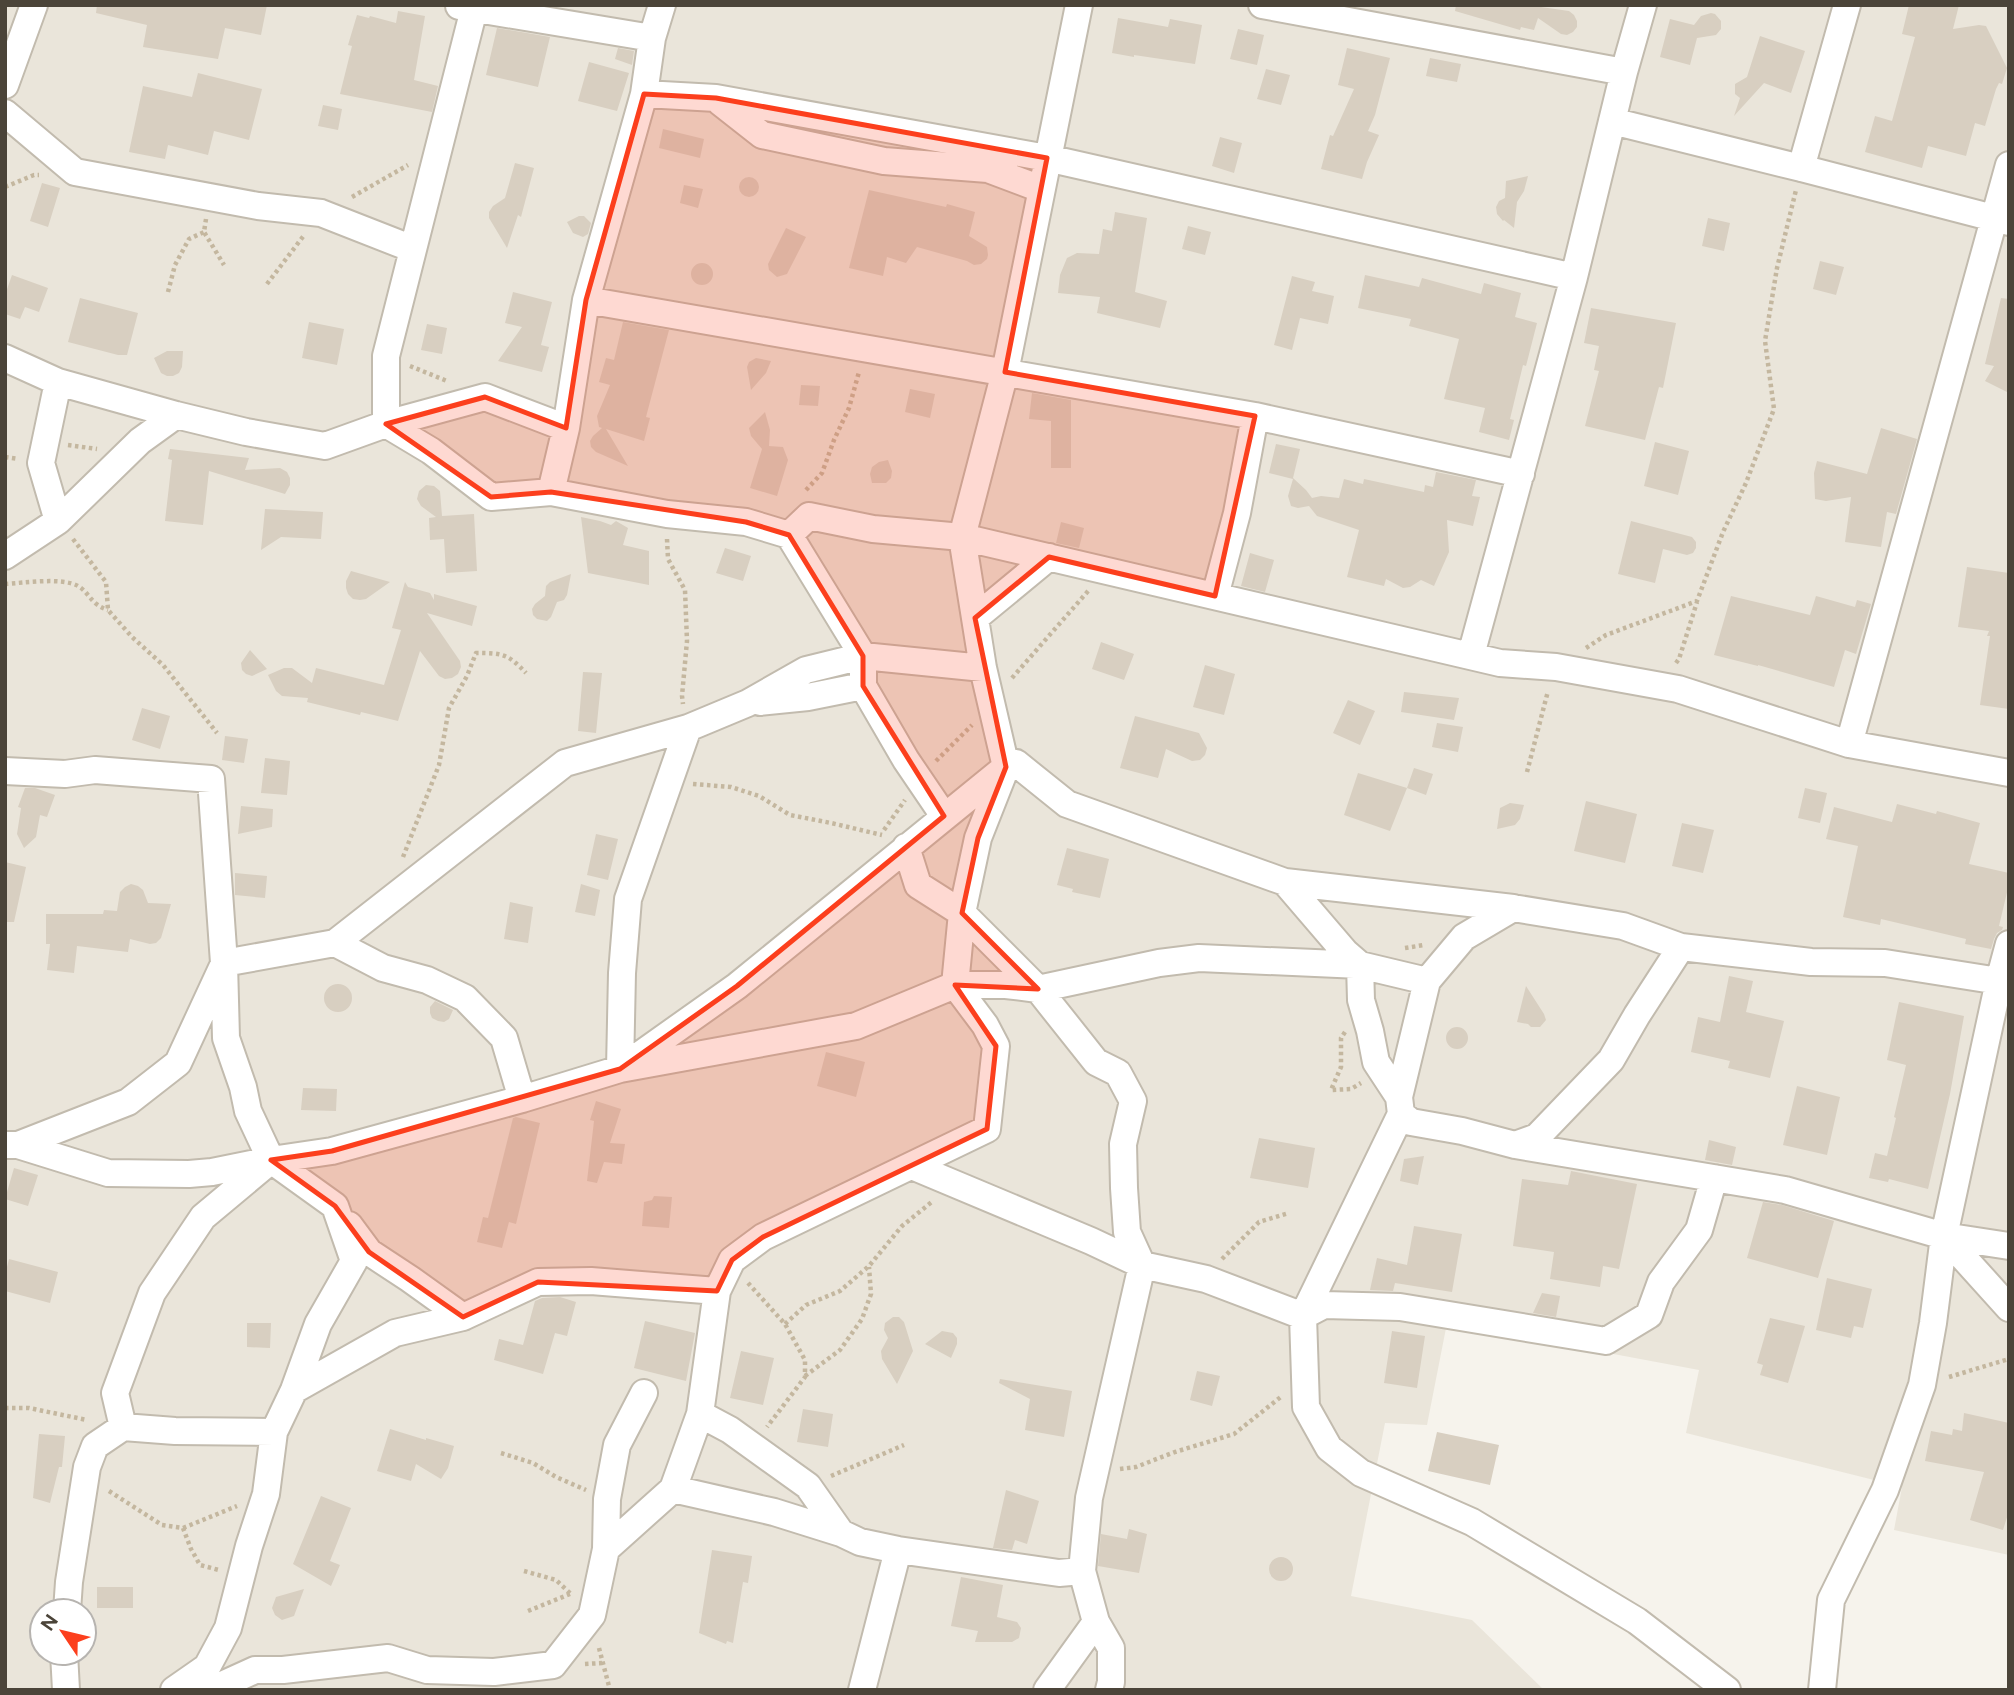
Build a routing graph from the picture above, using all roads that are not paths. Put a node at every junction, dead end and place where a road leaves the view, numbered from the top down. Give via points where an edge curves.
1 (34, 5) edge
2 (662, 5) edge
3 (1079, 5) edge
4 (1262, 5) edge
5 (1643, 5) edge
6 (1847, 5) edge
7 (469, 6) edge
8 (652, 38) junction
9 (1624, 72) junction
10 (5, 85) edge
11 (644, 94) junction
12 (716, 99) junction
13 (5, 113) edge
14 (1612, 121) junction
15 (1047, 158) junction
16 (2009, 165) edge
17 (1801, 168) junction
18 (1041, 189) junction
19 (2002, 220) edge
20 (413, 249) junction
21 (1574, 277) junction
22 (586, 300) junction
23 (5, 358) edge
24 (1005, 372) junction
25 (58, 382) junction
26 (176, 415) junction
27 (1255, 416) junction
28 (386, 424) junction
29 (566, 428) junction
30 (1521, 474) junction
31 (551, 492) junction
32 (58, 521) junction
33 (789, 535) junction
34 (962, 537) junction
35 (5, 556) edge
36 (1049, 557) junction
37 (1215, 596) junction
38 (975, 618) junction
39 (1471, 655) junction
40 (863, 656) junction
41 (983, 668) junction
42 (863, 686) junction
43 (748, 703) junction
44 (687, 728) junction
45 (1849, 744) junction
46 (1006, 767) junction
47 (5, 772) edge
48 (2009, 773) edge
49 (944, 816) junction
50 (906, 847) junction
51 (1285, 882) junction
52 (1513, 908) junction
53 (962, 912) junction
54 (335, 943) junction
55 (2009, 944) edge
56 (1681, 947) junction
57 (224, 963) junction
58 (1360, 965) junction
59 (1427, 981) junction
60 (1999, 981) junction
61 (954, 985) junction
62 (1038, 989) junction
63 (620, 1069) junction
64 (522, 1099) junction
65 (1400, 1105) junction
66 (12, 1145) edge
67 (1515, 1145) junction
68 (271, 1160) junction
69 (912, 1166) junction
70 (1714, 1178) junction
71 (335, 1206) junction
72 (1944, 1236) junction
73 (2009, 1246) edge
74 (1142, 1265) junction
75 (717, 1291) junction
76 (2009, 1308) edge
77 (1303, 1316) junction
78 (463, 1317) junction
79 (294, 1390) junction
80 (644, 1394) dead end
81 (700, 1414) junction
82 (123, 1427) junction
83 (274, 1432) junction
84 (673, 1489) junction
85 (841, 1533) junction
86 (606, 1549) junction
87 (898, 1550) junction
88 (1082, 1571) junction
89 (68, 1597) edge
90 (1096, 1622) junction
91 (65, 1667) edge
92 (424, 1680) edge
93 (209, 1682) edge
94 (66, 1690) edge
95 (174, 1690) edge
96 (862, 1690) edge
97 (1046, 1690) edge
98 (1109, 1690) edge
99 (1727, 1690) edge
100 (1822, 1690) edge

1 - 10 street
2 - 8 street
3 - 15 street
4 - 9 street
5 - 9 street
6 - 17 street
7 - 8 street
7 - 20 street
8 - 11 street
9 - 14 street
11 - 12 street
11 - 22 street
12 - 15 street
12 - 18 street via 762,135 884,161 988,169
13 - 20 street via 75,172 321,213
14 - 17 street
14 - 21 street
15 - 18 street
15 - 21 street
16 - 19 street
17 - 19 street
18 - 24 street
19 - 45 street
20 - 28 street via 386,356
21 - 30 street
22 - 24 street
22 - 29 street
23 - 25 street
24 - 27 street
24 - 34 street
25 - 26 street
25 - 32 street via 41,463
26 - 28 street via 325,446
26 - 32 street via 140,442
27 - 30 street
27 - 37 street
28 - 29 street via 485,397
28 - 31 street via 431,451 491,497
29 - 31 street
30 - 39 street
31 - 33 street via 667,514 746,522
32 - 35 street
33 - 34 street via 809,516 873,529
33 - 40 street
34 - 36 street
34 - 38 street
36 - 37 street
36 - 38 street
37 - 39 street
38 - 41 street
39 - 45 street via 1678,689
40 - 41 street
40 - 42 street
40 - 43 street via 806,670
41 - 46 street
42 - 43 street
42 - 49 street
43 - 44 street
44 - 54 street via 565,763
44 - 63 street via 628,899
45 - 48 street
46 - 49 street
46 - 51 street via 1016,763 1067,804
46 - 53 street via 978,838
47 - 57 street via 65,775 95,770 211,779
49 - 50 street
50 - 53 street via 918,885
50 - 63 street via 737,986
51 - 52 street
51 - 58 street
52 - 56 street via 1623,926
52 - 59 street via 1464,937
53 - 61 street
53 - 62 street
54 - 57 street
54 - 64 street via 383,968 427,980 465,998 503,1038
55 - 60 street
56 - 60 street via 1811,962 1885,963
56 - 67 street via 1611,1060 1537,1137
57 - 66 street via 178,1063 128,1102
57 - 68 street via 226,1038 248,1111
58 - 59 street
58 - 62 street via 1199,958
58 - 65 street via 1361,1000 1376,1062
59 - 65 street
60 - 72 street
61 - 62 street
61 - 63 street via 856,1026
61 - 69 street via 996,1046 987,1129
62 - 74 street via 1096,1062 1118,1073 1133,1101 1124,1144 1124,1188 1127,1231
63 - 64 street
64 - 68 street via 332,1151
65 - 67 street via 1411,1122
65 - 77 street
66 - 68 street via 108,1173 189,1174
67 - 70 street
68 - 71 street
68 - 82 street via 203,1217 152,1293 115,1393
69 - 74 street
69 - 75 street via 763,1237 732,1260
70 - 72 street via 1785,1190
70 - 77 street via 1699,1230 1661,1282 1649,1315 1606,1341 1400,1307 1324,1305
71 - 78 street via 369,1252
71 - 79 street via 354,1261 318,1324
72 - 73 street
72 - 76 street
72 - 100 street via 1922,1385 1885,1490 1831,1600
74 - 77 street via 1206,1279
74 - 88 street via 1089,1498
75 - 78 street via 591,1281 538,1282
75 - 81 street
77 - 99 street via 1306,1407 1329,1448 1361,1473 1472,1522 1625,1614
78 - 79 street via 395,1333
79 - 83 street
80 - 86 street via 617,1445 607,1499
81 - 84 street
81 - 85 street via 808,1486
82 - 83 street
82 - 89 street via 95,1446 87,1467
83 - 93 street via 266,1494
84 - 85 street
84 - 86 street
85 - 87 street
86 - 92 street via 592,1615 553,1665
87 - 88 street via 1059,1573
87 - 96 street
88 - 90 street
90 - 97 street
90 - 98 street via 1111,1648
91 - 94 street
92 - 93 street via 388,1658 256,1670
93 - 95 street

